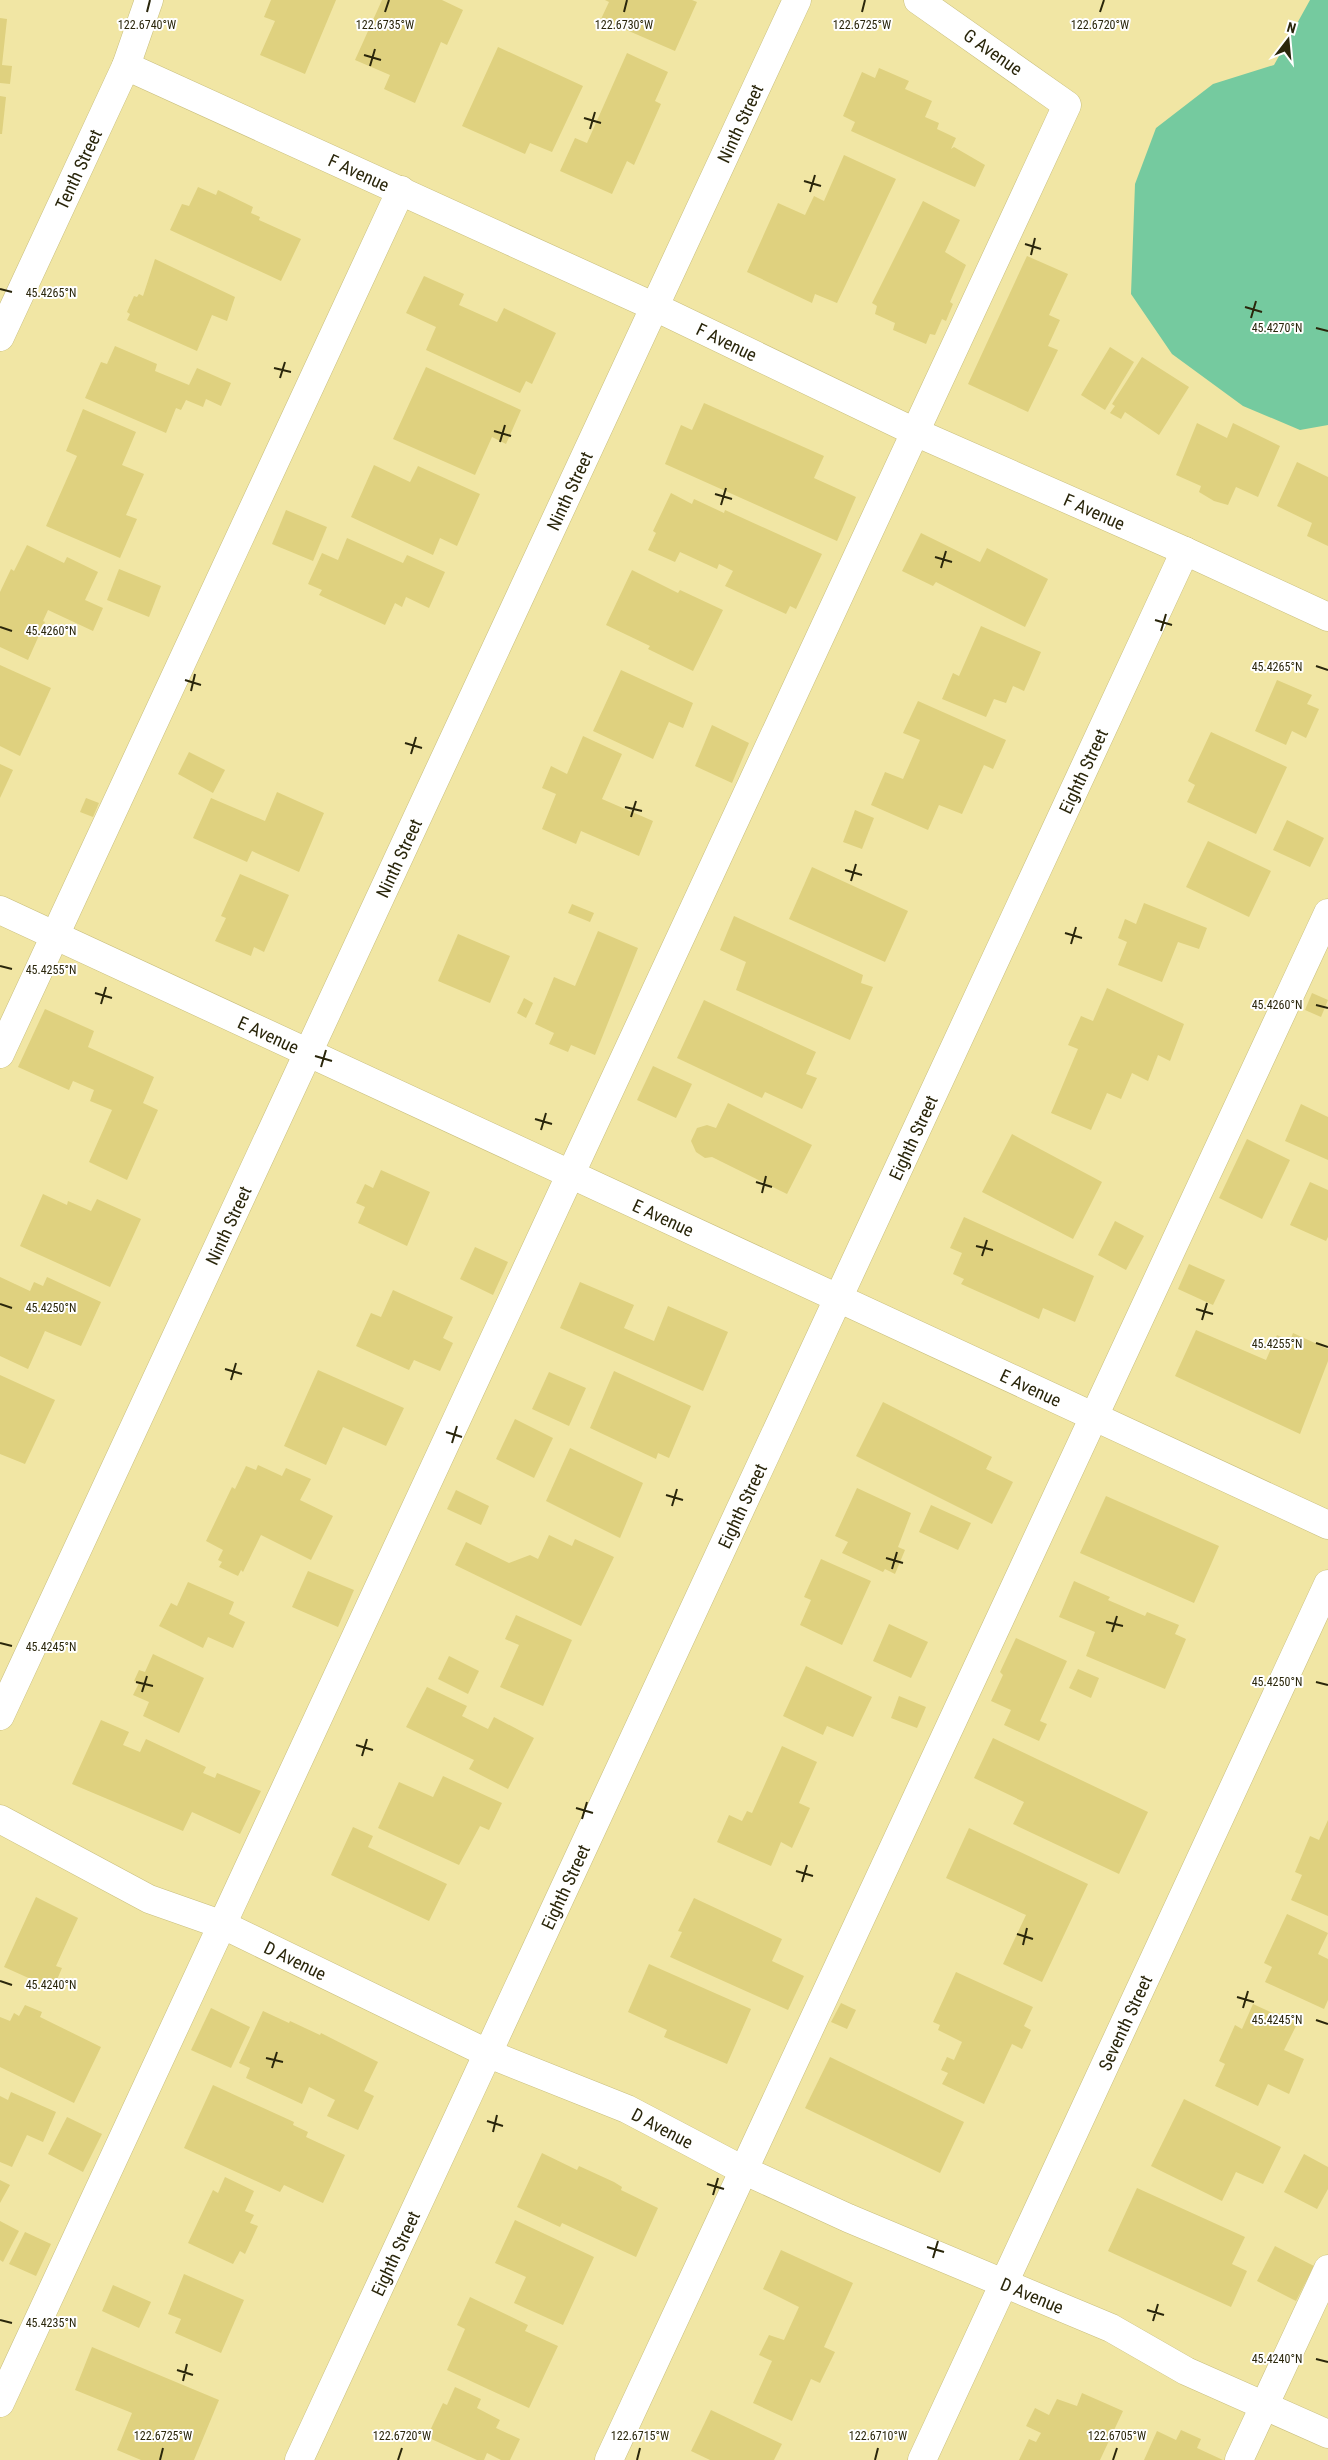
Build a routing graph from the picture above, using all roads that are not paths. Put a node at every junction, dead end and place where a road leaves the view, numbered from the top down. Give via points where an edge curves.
1 (150, 0) edge
2 (797, 0) edge
3 (918, 0) edge
4 (126, 66) junction
5 (401, 190) junction
6 (654, 307) junction
7 (0, 337) edge
8 (915, 432) junction
9 (1186, 551) junction
10 (1328, 617) edge
11 (0, 910) edge
12 (1328, 913) edge
13 (55, 936) junction
14 (308, 1053) junction
15 (0, 1054) edge
16 (571, 1174) junction
17 (839, 1298) junction
18 (1094, 1417) junction
19 (1328, 1526) edge
20 (1328, 1584) edge
21 (0, 1716) edge
22 (0, 1819) edge
23 (223, 1925) junction
24 (489, 2054) junction
25 (743, 2170) junction
26 (1328, 2268) edge
27 (1004, 2283) junction
28 (0, 2403) edge
29 (1264, 2407) junction
30 (1328, 2434) edge
31 (299, 2460) edge
32 (609, 2460) edge
33 (922, 2460) edge
34 (1239, 2460) edge

1 - 4 street, Tenth Street
2 - 6 street, Ninth Street
3 - 8 street, G Avenue via 1067,105
4 - 5 street, F Avenue
4 - 7 street, Tenth Street
5 - 6 street, F Avenue
5 - 13 street
6 - 8 street, F Avenue
6 - 14 street, Ninth Street
8 - 9 street, F Avenue
8 - 16 street
9 - 10 street, F Avenue
9 - 17 street, Eighth Street
11 - 13 street, E Avenue
12 - 18 street
13 - 14 street, E Avenue
13 - 15 street
14 - 16 street, E Avenue
14 - 21 street, Ninth Street
16 - 17 street, E Avenue
16 - 23 street
17 - 18 street, E Avenue
17 - 24 street, Eighth Street
18 - 19 street, E Avenue
18 - 25 street
20 - 27 street, Seventh Street
22 - 23 street, D Avenue via 149,1899
23 - 24 street, D Avenue
23 - 28 street
24 - 25 street, D Avenue via 627,2109
24 - 31 street, Eighth Street
25 - 27 street, D Avenue
25 - 32 street
26 - 29 street
27 - 29 street, D Avenue via 1111,2328 1186,2371
27 - 33 street, Seventh Street
29 - 30 street, D Avenue
29 - 34 street

